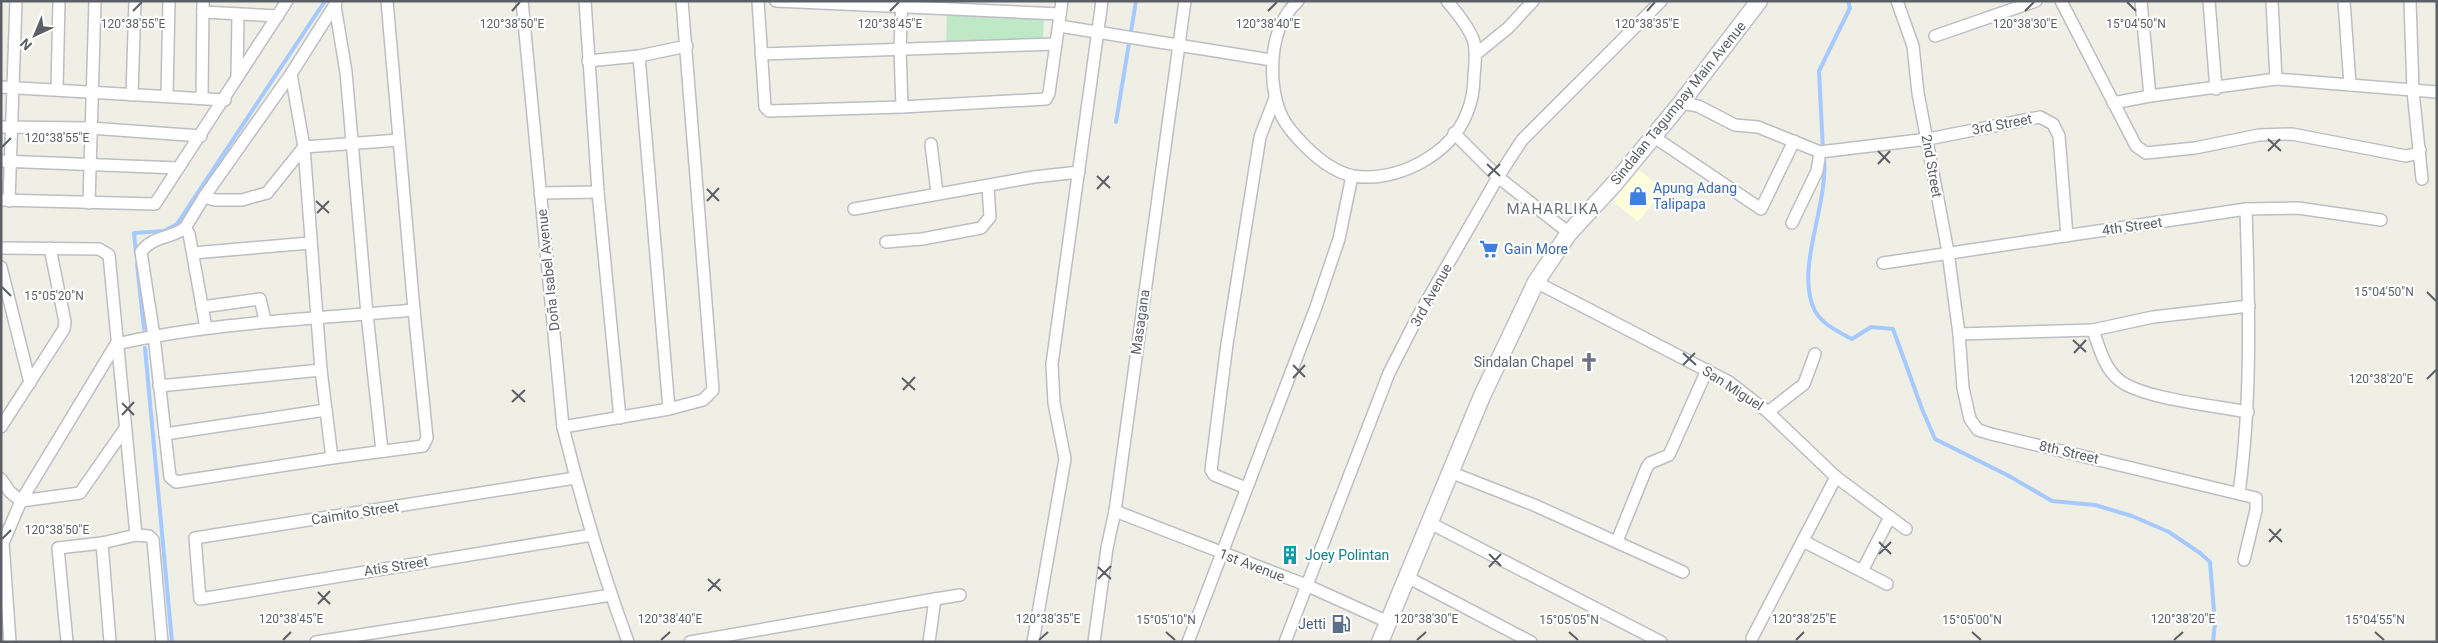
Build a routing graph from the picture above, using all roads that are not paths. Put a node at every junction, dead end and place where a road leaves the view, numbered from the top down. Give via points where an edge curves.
1 (16, 1) edge
2 (59, 1) edge
3 (95, 1) edge
4 (135, 1) edge
5 (169, 1) edge
6 (287, 1) edge
7 (387, 1) edge
8 (522, 1) edge
9 (585, 1) edge
10 (682, 1) edge
11 (758, 1) edge
12 (776, 1) edge
13 (1062, 1) edge
14 (1102, 1) edge
15 (1185, 1) edge
16 (1298, 1) edge
17 (1447, 1) edge
18 (1533, 1) edge
19 (1661, 1) edge
20 (1759, 1) edge
21 (1897, 1) edge
22 (2036, 1) edge
23 (2061, 1) edge
24 (2141, 1) edge
25 (2209, 1) edge
26 (2272, 1) edge
27 (2344, 1) edge
28 (2410, 1) edge
29 (336, 4) edge
30 (901, 5) edge
31 (203, 6) edge
32 (1286, 6) edge
33 (238, 15) junction
34 (278, 16) junction
35 (1060, 20) junction
36 (1097, 33) junction
37 (1935, 36) dead end
38 (1056, 44) junction
39 (1178, 44) junction
40 (687, 46) junction
41 (900, 48) junction
42 (761, 54) junction
43 (1476, 54) junction
44 (639, 56) junction
45 (1272, 60) junction
46 (588, 61) junction
47 (291, 74) junction
48 (237, 79) junction
49 (2276, 79) junction
50 (2350, 85) junction
51 (1, 87) edge
52 (14, 87) junction
53 (56, 89) junction
54 (2216, 89) junction
55 (2413, 91) junction
56 (91, 92) junction
57 (2437, 92) edge
58 (132, 95) junction
59 (167, 95) junction
60 (2150, 96) junction
61 (202, 98) junction
62 (1275, 98) junction
63 (225, 100) junction
64 (1681, 103) junction
65 (2113, 103) junction
66 (902, 107) junction
67 (6, 127) edge
68 (90, 128) junction
69 (1454, 133) junction
70 (201, 136) junction
71 (1654, 137) junction
72 (1928, 139) junction
73 (399, 140) junction
74 (1794, 141) junction
75 (352, 142) junction
76 (931, 144) dead end
77 (304, 147) junction
78 (2420, 150) junction
79 (1821, 152) junction
80 (6, 162) edge
81 (90, 164) junction
82 (178, 168) junction
83 (1079, 172) junction
84 (1352, 176) junction
85 (1498, 177) junction
86 (2422, 179) dead end
87 (988, 186) junction
88 (598, 192) junction
89 (540, 193) junction
90 (937, 193) junction
91 (204, 197) junction
92 (5, 200) edge
93 (90, 202) junction
94 (854, 209) dead end
95 (2246, 209) junction
96 (2381, 220) dead end
97 (1792, 223) dead end
98 (185, 228) junction
99 (1569, 233) junction
100 (2067, 236) junction
101 (886, 242) dead end
102 (310, 243) junction
103 (1, 248) edge
104 (50, 248) junction
105 (1948, 252) junction
106 (193, 253) junction
107 (1883, 263) dead end
108 (1, 267) edge
109 (1536, 282) junction
110 (2249, 306) junction
111 (202, 307) junction
112 (414, 310) junction
113 (366, 314) junction
114 (317, 318) junction
115 (265, 320) junction
116 (206, 328) junction
117 (2093, 330) junction
118 (1959, 334) junction
119 (154, 336) junction
120 (116, 344) junction
121 (1815, 354) dead end
122 (322, 370) junction
123 (1707, 370) junction
124 (30, 384) junction
125 (160, 386) junction
126 (669, 409) junction
127 (326, 410) junction
128 (1768, 412) junction
129 (2248, 412) junction
130 (620, 418) junction
131 (1, 427) edge
132 (563, 427) junction
133 (124, 430) junction
134 (165, 434) junction
135 (382, 451) junction
136 (332, 458) junction
137 (1450, 472) junction
138 (1836, 477) junction
139 (575, 478) junction
140 (1, 479) edge
141 (1246, 488) junction
142 (2239, 493) junction
143 (21, 501) junction
144 (1115, 511) junction
145 (1890, 517) junction
146 (1430, 523) junction
147 (1906, 529) dead end
148 (136, 535) junction
149 (592, 535) junction
150 (1617, 541) junction
151 (1803, 541) junction
152 (2, 543) edge
153 (102, 544) junction
154 (1222, 554) junction
155 (2244, 560) dead end
156 (1683, 572) dead end
157 (1862, 572) junction
158 (1407, 576) junction
159 (1886, 584) dead end
160 (1306, 585) junction
161 (611, 595) junction
162 (960, 595) dead end
163 (200, 599) joint
164 (934, 599) junction
165 (1388, 622) junction
166 (1752, 638) dead end
167 (10, 642) edge
168 (67, 642) edge
169 (110, 642) edge
170 (162, 642) edge
171 (316, 642) edge
172 (628, 642) edge
173 (690, 642) edge
174 (928, 642) edge
175 (1033, 642) edge
176 (1094, 642) edge
177 (1188, 642) edge
178 (1285, 642) edge
179 (1380, 642) edge
180 (1531, 642) edge
181 (1661, 642) edge

1 - 52 street
2 - 53 street
3 - 56 street
4 - 58 street
5 - 59 street
6 - 34 street
7 - 73 street
8 - 89 street, Doña Isabel Avenue
9 - 46 street
10 - 40 street
11 - 42 street
12 - 30 street
13 - 35 street
14 - 36 street
15 - 39 street, Masagana
16 - 32 street
17 - 43 street via 1470,32
18 - 43 street via 1508,28
19 - 85 street, 3rd Avenue via 1522,140
20 - 64 main road, Sindalan Tagumpay Main Avenue
21 - 72 street, 2nd Street via 1912,46
22 - 37 street
23 - 65 street
24 - 60 street
25 - 54 street
26 - 49 street
27 - 50 street
28 - 55 street
29 - 47 street
29 - 75 street
30 - 35 street
30 - 41 street
31 - 33 street
31 - 61 street
32 - 45 street
33 - 34 street
33 - 48 street
34 - 48 street
35 - 36 street
35 - 38 street
36 - 39 street
36 - 83 street
38 - 41 street
38 - 66 street via 1046,99
39 - 45 street
39 - 144 street, Masagana
40 - 44 street
40 - 126 street via 713,390 703,400
41 - 42 street
41 - 66 street
42 - 66 street via 765,108 769,111
43 - 69 street via 1474,88 1467,114
44 - 46 street
44 - 126 street
45 - 62 street
46 - 88 street
47 - 77 street
47 - 91 street
48 - 63 street
49 - 50 street
49 - 54 street
50 - 55 street
51 - 52 street
52 - 53 street
52 - 67 street
53 - 56 street
54 - 60 street
55 - 57 street
55 - 78 street
56 - 58 street
56 - 68 street
58 - 59 street
59 - 61 street
60 - 65 street
61 - 63 street
62 - 84 street via 1289,130 1317,158
62 - 141 street via 1260,137 1227,344 1211,470 1214,475
63 - 70 street
64 - 71 main road, Sindalan Tagumpay Main Avenue
64 - 74 street via 1698,106 1735,125 1758,127
65 - 78 street via 2136,146 2146,153 2195,148 2259,135 2292,134 2406,156
67 - 68 street
67 - 80 street
68 - 70 street
68 - 81 street
69 - 84 street via 1437,153 1414,166 1386,176
69 - 85 street
70 - 82 street
71 - 74 street via 1761,209
71 - 99 main road, Sindalan Tagumpay Main Avenue
72 - 79 street, 3rd Street
72 - 100 street, 3rd Street via 2040,117 2053,124 2061,152
72 - 105 street, 2nd Street
73 - 75 street
73 - 112 street
74 - 79 street
75 - 77 street
75 - 113 street
76 - 90 street
77 - 91 street via 267,193 242,200
77 - 102 street
78 - 86 street
79 - 97 street via 1817,170
80 - 81 street
80 - 92 street
81 - 82 street
81 - 93 street
82 - 93 street via 155,204
83 - 87 street
83 - 175 street via 1052,364 1054,403 1065,459
84 - 141 street via 1336,248
85 - 99 street
85 - 160 street, 3rd Avenue via 1389,373
87 - 90 street
87 - 101 street via 990,216 981,228
88 - 89 street
88 - 130 street
89 - 132 street, Doña Isabel Avenue
90 - 94 street
91 - 98 street
92 - 93 street
95 - 96 street, 4th Street via 2298,208
95 - 100 street, 4th Street
95 - 110 street
98 - 106 street
98 - 119 street via 177,234 152,240 142,252
99 - 109 main road, Sindalan Tagumpay Main Avenue
100 - 105 street, 4th Street
102 - 106 street
102 - 114 street
103 - 104 street
104 - 120 street via 99,249 109,255
104 - 124 street via 64,329
105 - 107 street, 4th Street
105 - 118 street, 2nd Street
106 - 111 street
108 - 124 street
109 - 123 street, San Miguel
109 - 137 main road, Sindalan Tagumpay Main Avenue
110 - 117 street via 2152,317
110 - 129 street
111 - 115 street via 260,299
111 - 116 street
112 - 113 street
112 - 135 street via 426,443
113 - 114 street
113 - 135 street
114 - 115 street
114 - 122 street
115 - 116 street
116 - 119 street
117 - 118 street
117 - 129 street via 2102,355 2120,381 2160,396
118 - 142 street, 8th Street via 1963,388 1970,419 1978,430
119 - 120 street
119 - 125 street
120 - 133 street
120 - 143 street
121 - 128 street via 1804,384
122 - 125 street
122 - 127 street
123 - 128 street, San Miguel via 1729,382
123 - 150 street via 1669,455 1647,467
124 - 131 street
125 - 134 street
126 - 130 street
127 - 134 street
127 - 136 street
128 - 138 street, San Miguel
129 - 142 street
130 - 132 street
132 - 139 street, Doña Isabel Avenue
133 - 143 street via 80,493
133 - 148 street
134 - 136 street via 170,477 176,482
135 - 136 street
137 - 146 main road, Sindalan Tagumpay Main Avenue
137 - 150 street
138 - 145 street, San Miguel
138 - 151 street
139 - 149 street, Doña Isabel Avenue
139 - 163 street, Caimito Street via 195,538
140 - 143 street
141 - 154 street
142 - 155 street, 8th Street via 2256,498
143 - 152 street
144 - 154 street, 1st Avenue
144 - 176 street, Masagana
145 - 147 street, San Miguel
145 - 157 street
146 - 158 main road, Sindalan Tagumpay Main Avenue
146 - 181 street
148 - 153 street
148 - 170 street via 149,536 153,540
149 - 161 street, Doña Isabel Avenue
149 - 163 street, Atis Street
150 - 156 street
151 - 157 street
151 - 166 street
152 - 167 street
153 - 168 street via 60,547 57,550
153 - 169 street
154 - 160 street, 1st Avenue
154 - 177 street
157 - 159 street
158 - 165 main road, Sindalan Tagumpay Main Avenue
158 - 180 street
160 - 165 street, 1st Avenue
160 - 178 street, 3rd Avenue
161 - 171 street
161 - 172 street, Doña Isabel Avenue
162 - 164 street
164 - 173 street
164 - 174 street
165 - 179 main road, Sindalan Tagumpay Main Avenue

